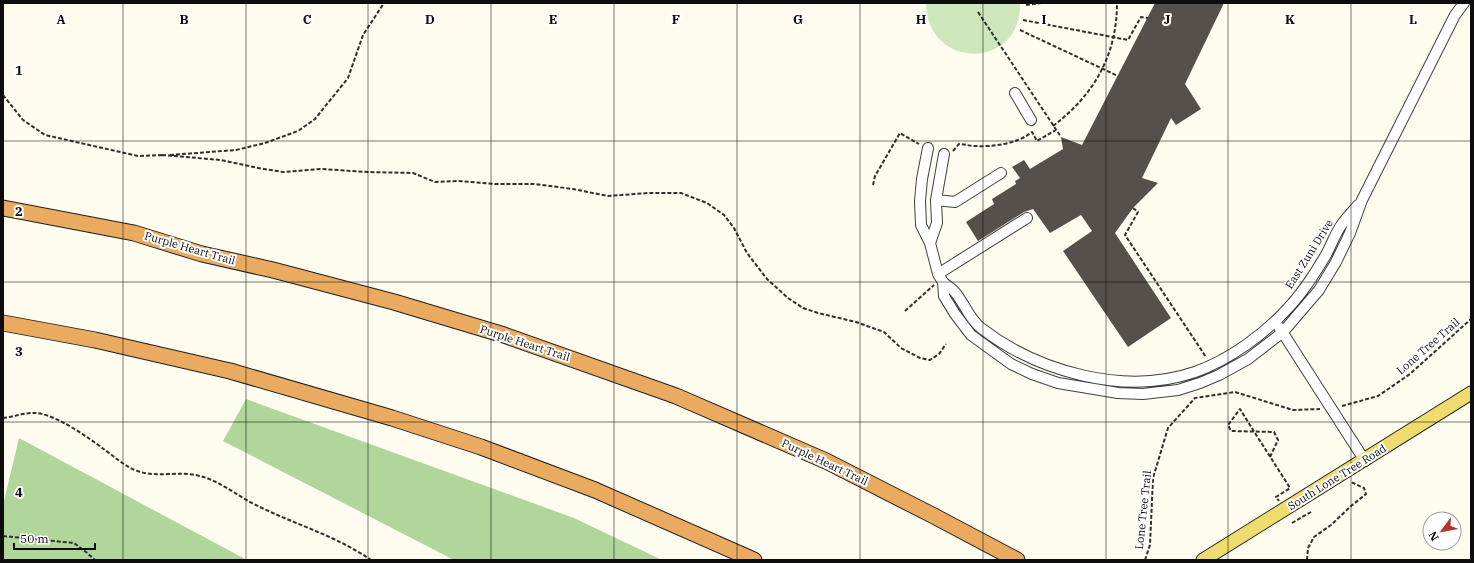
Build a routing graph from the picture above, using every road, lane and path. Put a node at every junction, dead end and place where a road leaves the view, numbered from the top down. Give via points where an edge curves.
1 (384, 3) edge
2 (1041, 3) edge
3 (1117, 3) edge
4 (1464, 3) edge
5 (1026, 5) dead end
6 (978, 12) dead end
7 (1148, 18) dead end
8 (1023, 20) dead end
9 (1020, 30) dead end
10 (1114, 37) junction
11 (1102, 69) junction
12 (1118, 76) dead end
13 (1015, 93) dead end
14 (3, 95) edge
15 (1031, 120) dead end
16 (1053, 126) junction
17 (1056, 130) junction
18 (1061, 137) dead end
19 (928, 148) joint
20 (162, 155) junction
21 (948, 155) joint
22 (1001, 174) dead end
23 (873, 185) dead end
24 (936, 200) junction
25 (1362, 200) junction
26 (3, 208) edge
27 (1133, 208) dead end
28 (1027, 218) dead end
29 (930, 243) junction
30 (940, 278) junction
31 (905, 310) dead end
32 (1471, 319) edge
33 (1275, 322) junction
34 (3, 323) edge
35 (1283, 332) junction
36 (946, 344) dead end
37 (1209, 361) dead end
38 (1471, 393) edge
39 (1332, 409) junction
40 (3, 418) edge
41 (1254, 432) junction
42 (1270, 457) junction
43 (1365, 461) junction
44 (1339, 476) junction
45 (1279, 502) dead end
46 (1310, 512) dead end
47 (1292, 523) dead end
48 (3, 536) edge
49 (95, 560) edge
50 (371, 560) edge
51 (754, 560) edge
52 (1017, 560) edge
53 (1145, 560) edge
54 (1203, 560) edge
55 (1307, 560) edge

1 - 20 path via 363,35 348,78 315,119 298,131 266,143 236,150
2 - 5 path
3 - 10 path
4 - 25 street, East Zuni Drive via 1455,16
6 - 16 path
7 - 10 path via 1140,17 1128,40
8 - 10 path
9 - 11 path
10 - 11 path
11 - 12 path
11 - 16 path via 1082,101
13 - 15 street
14 - 20 path via 23,120 45,135 138,156
16 - 17 path
17 - 18 path
17 - 21 path via 1037,140 1032,132 1017,140 998,145 959,144
19 - 23 path via 900,133 875,176
19 - 29 street, East Zuni Drive via 920,201 921,225
20 - 36 path via 221,160 283,172 321,169 413,173 435,182 534,184 608,196 681,193 707,203 724,215 747,253 767,279 803,308 884,332 902,348 920,358 930,360 939,354
21 - 24 street
22 - 24 street via 955,202
24 - 29 street via 937,223
25 - 33 street, East Zuni Drive via 1342,224 1309,281
25 - 35 street, East Zuni Drive via 1333,268 1319,290
26 - 52 highway, Purple Heart Trail via 134,233 202,254 394,302 526,342 676,396 826,460
27 - 37 path via 1138,212 1125,235
28 - 30 street
29 - 30 street, East Zuni Drive
30 - 31 path
30 - 33 street, East Zuni Drive via 954,291 979,327 1003,344 1057,368 1104,379 1155,380 1195,372 1244,346
30 - 35 street, East Zuni Drive via 944,296 956,314 971,335 987,348 1032,374 1058,383 1098,390 1143,394 1178,390 1219,375 1248,359
32 - 39 path, Lone Tree Trail via 1410,374 1378,396
33 - 35 street
34 - 51 highway via 95,340 230,371 392,418 480,447 595,490
35 - 39 street
38 - 43 main road, South Lone Tree Road
39 - 43 street
39 - 53 path, Lone Tree Trail via 1294,410 1235,392 1195,398 1168,428 1152,478 1150,545
40 - 50 path via 33,413 56,419 136,471 159,475 200,476 254,504 358,550
41 - 41 path via 1231,431 1228,425 1240,409
41 - 42 path
41 - 42 path via 1274,432 1278,440
42 - 45 path via 1290,488 1276,496
43 - 44 main road, South Lone Tree Road
44 - 54 main road, South Lone Tree Road
44 - 55 path via 1364,488 1366,494 1314,537 1308,548
46 - 47 path
48 - 49 path via 74,544

